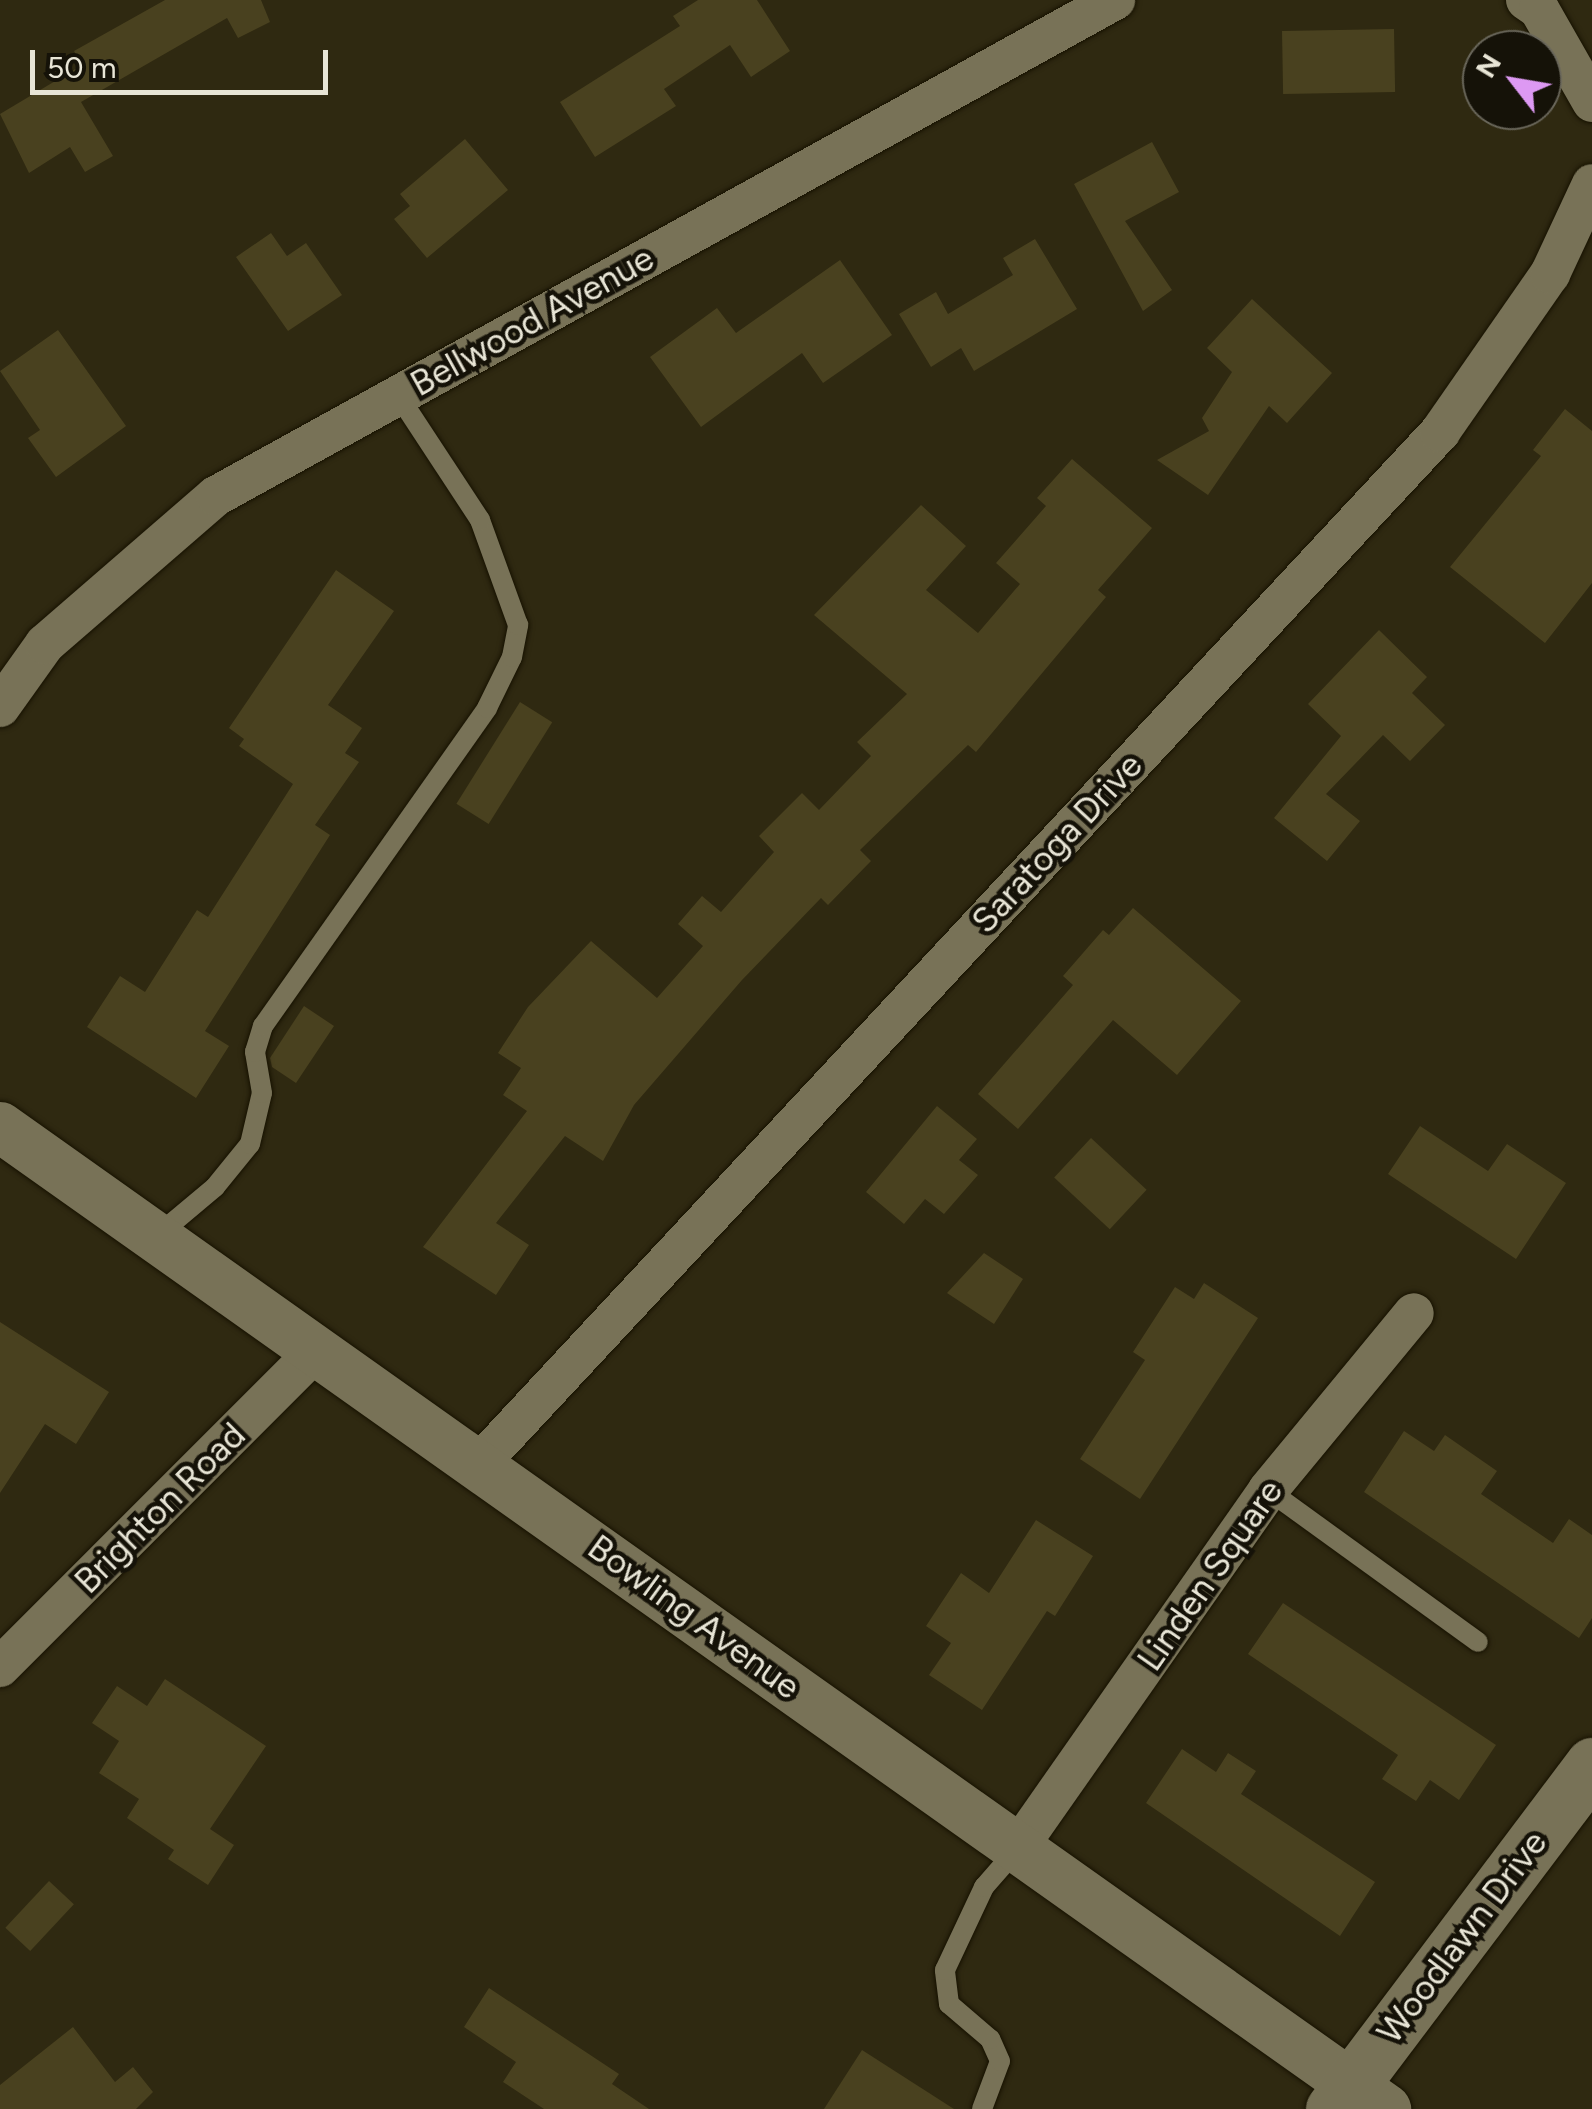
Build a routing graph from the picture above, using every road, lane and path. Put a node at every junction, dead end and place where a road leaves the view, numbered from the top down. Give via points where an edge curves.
1 (1115, 0) edge
2 (1526, 0) edge
3 (1592, 102) edge
4 (1590, 187) edge
5 (398, 395) junction
6 (0, 708) edge
7 (0, 1127) edge
8 (159, 1234) junction
9 (1414, 1313) dead end
10 (319, 1348) junction
11 (480, 1463) junction
12 (1268, 1490) junction
13 (1478, 1642) dead end
14 (0, 1667) edge
15 (1592, 1765) edge
16 (1020, 1846) junction
17 (1357, 2101) edge
18 (982, 2109) edge

1 - 5 street, Bellwood Avenue
2 - 3 street via 1539,10
4 - 11 street, Saratoga Drive via 1550,274 1440,432
5 - 6 street, Bellwood Avenue via 216,496 44,644
5 - 8 lane via 480,520 518,625 512,658 486,708 263,1026 255,1052 262,1092 250,1144 215,1187
7 - 8 street, Bowling Avenue
8 - 10 street, Bowling Avenue
9 - 12 street, Linden Square
10 - 11 street, Bowling Avenue
10 - 14 street, Brighton Road
11 - 16 street, Bowling Avenue
12 - 13 lane
12 - 16 street, Linden Square
15 - 17 main road, Woodlawn Drive
16 - 17 street, Bowling Avenue
16 - 18 lane via 984,1887 945,1970 950,2004 990,2039 1000,2062

